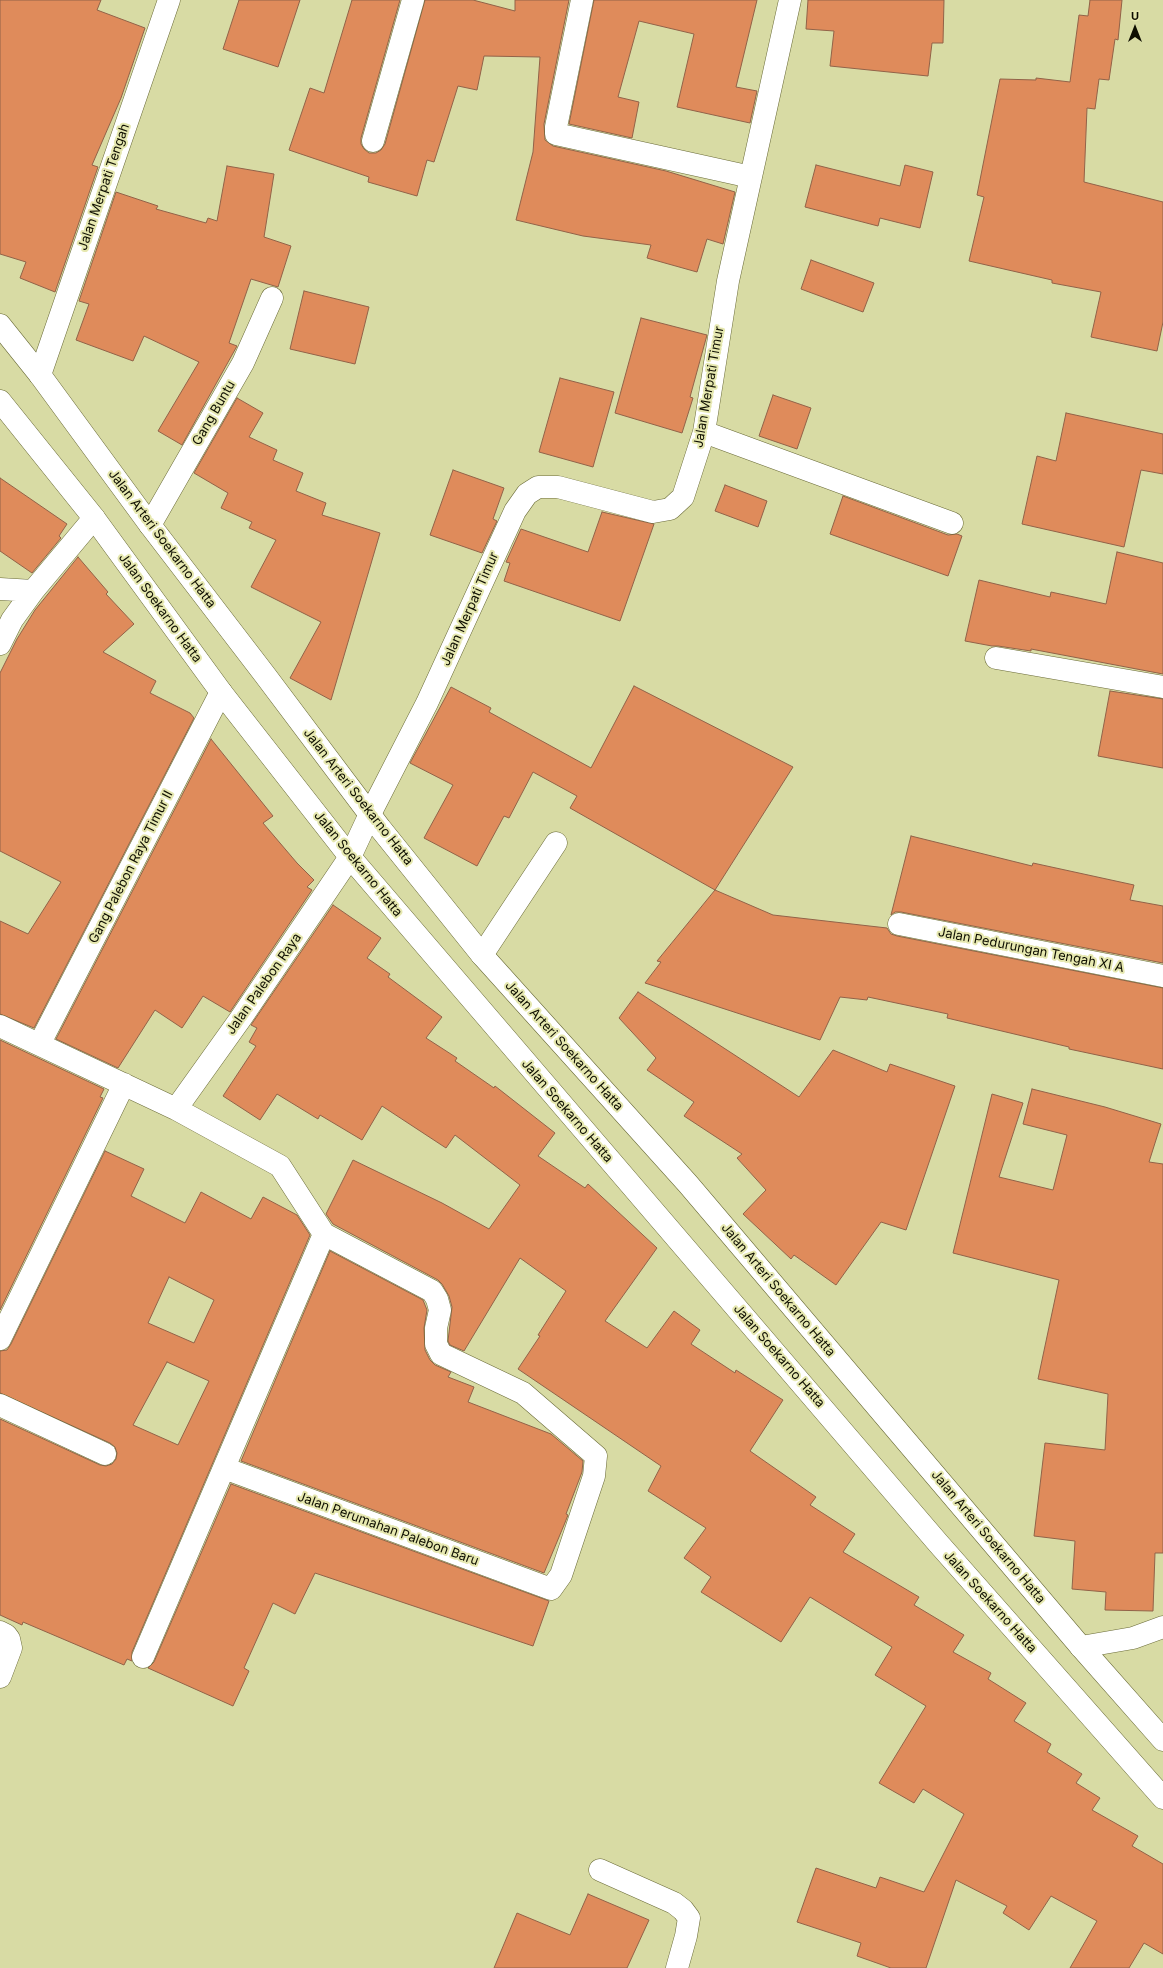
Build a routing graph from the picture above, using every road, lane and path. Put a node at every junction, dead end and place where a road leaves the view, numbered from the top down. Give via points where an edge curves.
1 (169, 0) edge
2 (412, 0) edge
3 (582, 0) edge
4 (790, 0) edge
5 (373, 141) dead end
6 (751, 177) junction
7 (272, 298) dead end
8 (0, 325) edge
9 (40, 375) junction
10 (0, 401) edge
11 (704, 432) junction
12 (94, 518) junction
13 (952, 523) dead end
14 (150, 525) junction
15 (0, 589) edge
16 (34, 591) junction
17 (0, 644) edge
18 (996, 658) dead end
19 (1163, 687) edge
20 (221, 692) junction
21 (370, 814) junction
22 (556, 843) dead end
23 (350, 857) junction
24 (899, 924) dead end
25 (482, 955) junction
26 (1163, 976) edge
27 (0, 1026) edge
28 (40, 1043) junction
29 (124, 1084) junction
30 (176, 1109) junction
31 (324, 1234) junction
32 (0, 1339) edge
33 (0, 1406) edge
34 (105, 1454) dead end
35 (224, 1468) junction
36 (1163, 1627) edge
37 (3, 1633) edge
38 (1081, 1647) junction
39 (143, 1657) dead end
40 (0, 1677) edge
41 (1163, 1740) edge
42 (1163, 1798) edge
43 (600, 1870) dead end
44 (677, 1968) edge

1 - 9 street, Jalan Merpati Tengah
2 - 5 street
3 - 6 street via 556,134
4 - 6 street, Jalan Merpati Timur
6 - 11 street, Jalan Merpati Timur via 728,281
7 - 14 street, Gang Buntu via 243,363
8 - 9 street, Jalan Arteri Soekarno Hatta
9 - 14 street, Jalan Arteri Soekarno Hatta
10 - 12 street, Jalan Soekarno Hatta
11 - 13 street
11 - 21 street, Jalan Merpati Timur via 683,497 670,509 653,512 558,487 538,487 527,494 515,511 427,703
12 - 16 street
12 - 20 street, Jalan Soekarno Hatta
14 - 21 street, Jalan Arteri Soekarno Hatta
15 - 16 street
16 - 17 street via 12,620
18 - 19 street
20 - 23 street, Jalan Soekarno Hatta
20 - 28 street, Gang Palebon Raya Timur II
21 - 23 street, Jalan Merpati Timur
21 - 25 street, Jalan Arteri Soekarno Hatta
22 - 25 street
23 - 30 street, Jalan Palebon Raya
23 - 42 street, Jalan Soekarno Hatta via 938,1543
24 - 26 street, Jalan Pedurungan Tengah XI A
25 - 38 street, Jalan Arteri Soekarno Hatta via 688,1184
27 - 28 street
28 - 29 street
29 - 30 street
29 - 32 street
30 - 31 street via 280,1166
31 - 35 street
31 - 35 street, Jalan Perumahan Palebon Baru via 432,1292 440,1310 436,1344 441,1354 523,1393 596,1456 592,1483 561,1575 552,1589
33 - 34 street
35 - 39 street
36 - 38 street via 1133,1638
37 - 40 street via 9,1639 11,1652
38 - 41 street, Jalan Arteri Soekarno Hatta
43 - 44 street via 674,1903 683,1910 689,1918

